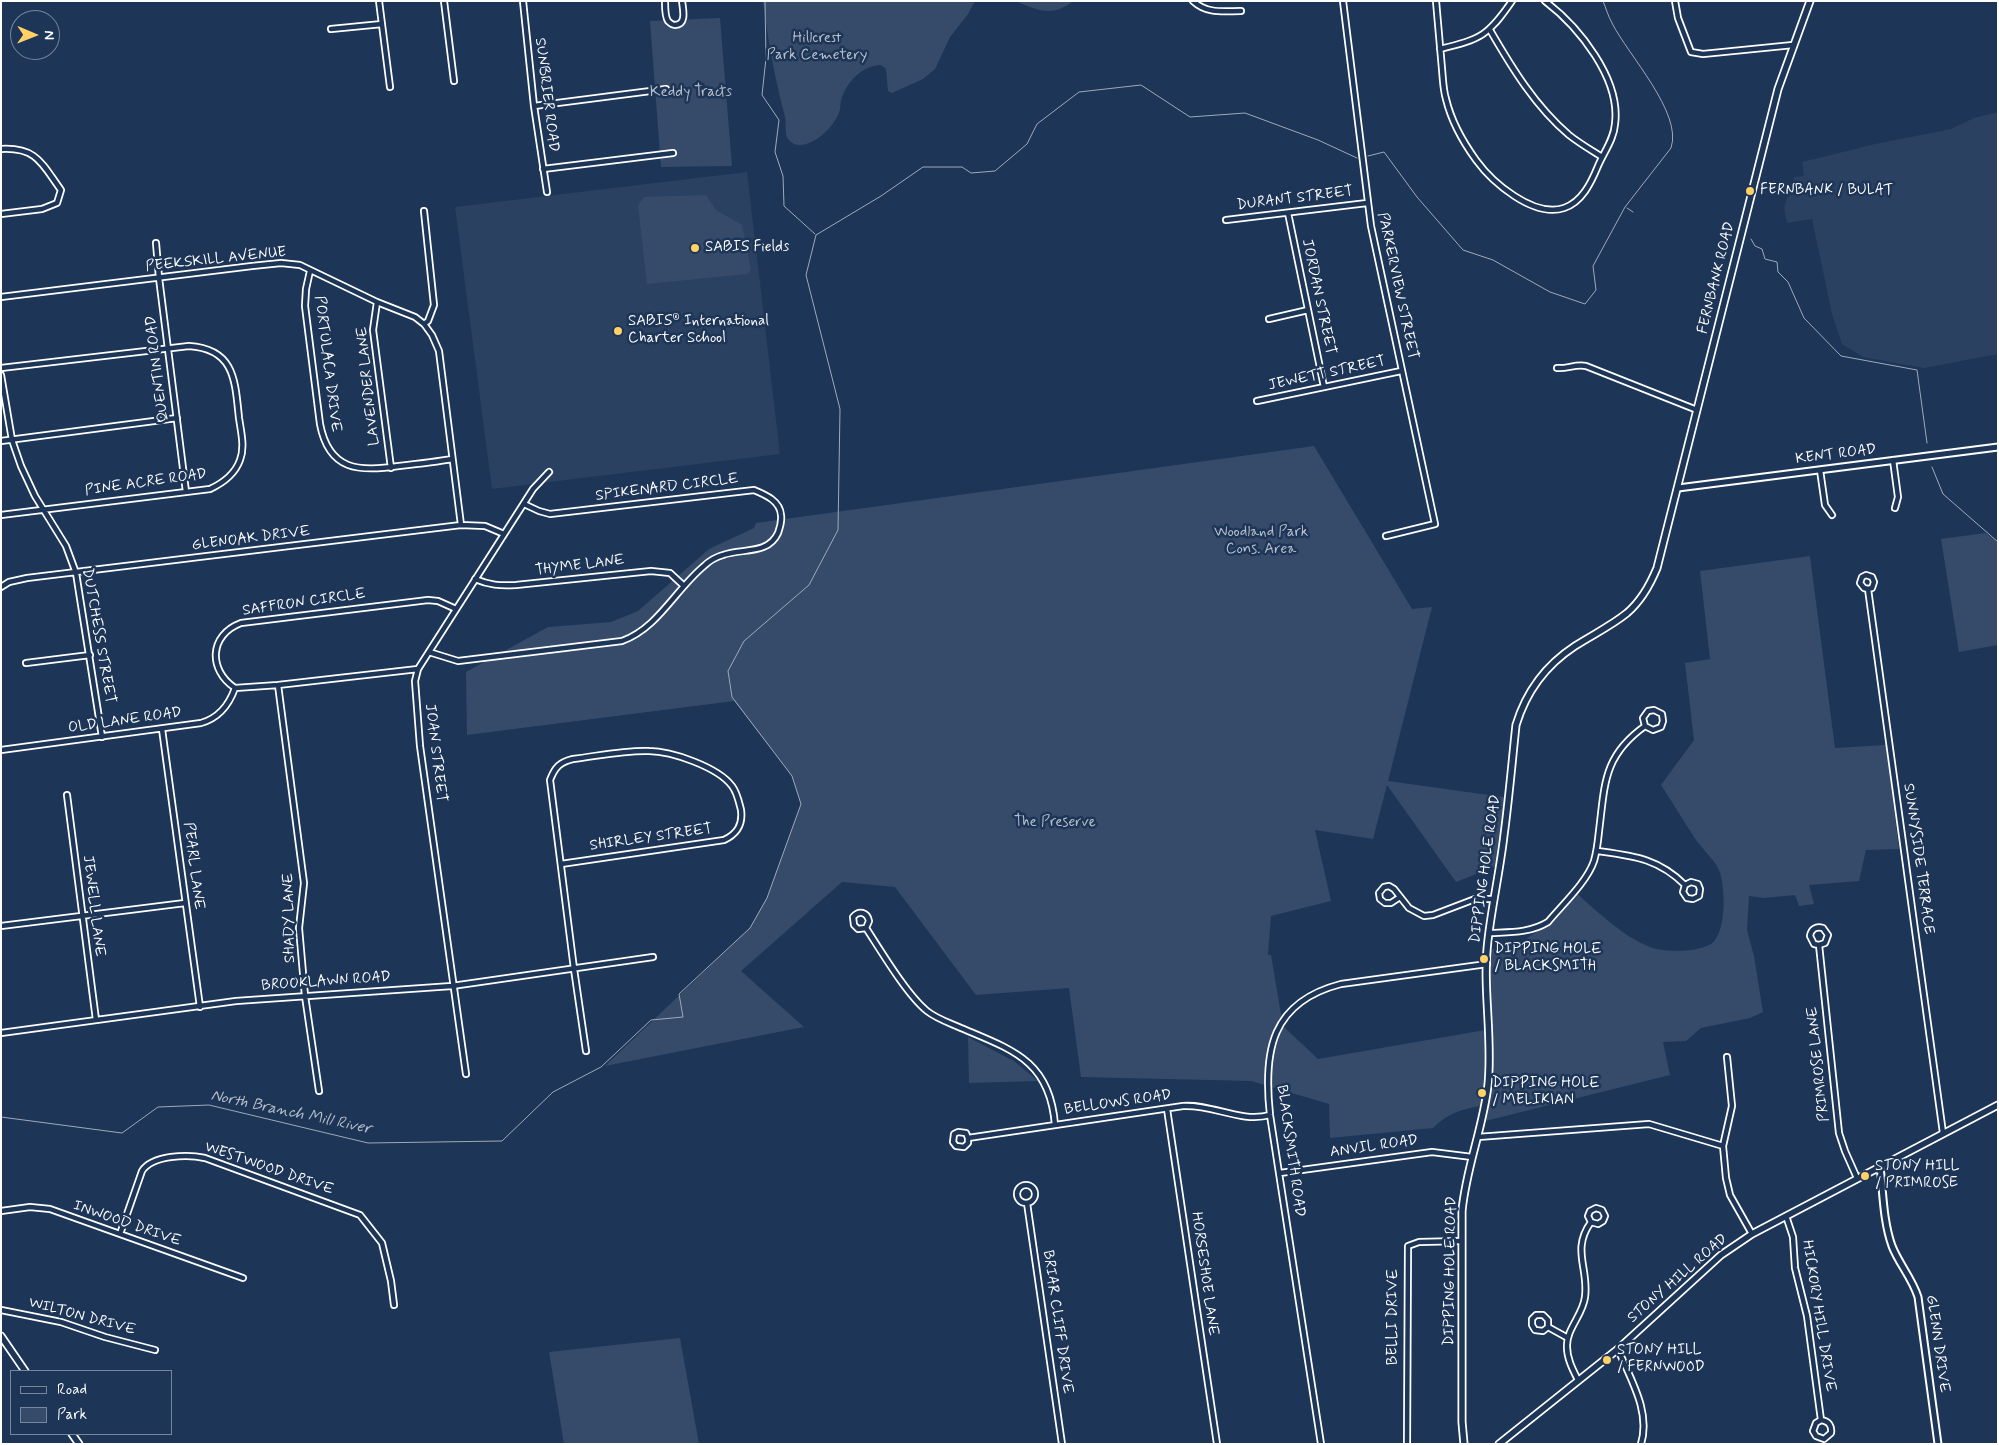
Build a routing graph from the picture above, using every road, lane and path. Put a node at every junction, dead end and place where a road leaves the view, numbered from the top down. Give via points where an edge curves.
1 (379, 1) edge
2 (444, 1) edge
3 (523, 1) edge
4 (665, 1) edge
5 (682, 1) edge
6 (1193, 1) edge
7 (1343, 1) edge
8 (1436, 1) edge
9 (1512, 1) edge
10 (1545, 1) edge
11 (1675, 1) edge
12 (1810, 1) edge
13 (1241, 11) dead end
14 (382, 24) junction
15 (332, 29) dead end
16 (1490, 30) junction
17 (1793, 45) junction
18 (1440, 49) junction
19 (454, 81) dead end
20 (390, 87) dead end
21 (666, 89) dead end
22 (534, 106) junction
23 (1, 149) edge
24 (673, 153) dead end
25 (1602, 157) junction
26 (543, 169) junction
27 (547, 192) dead end
28 (1367, 203) junction
29 (424, 211) dead end
30 (1288, 213) junction
31 (1, 214) edge
32 (1226, 220) dead end
33 (156, 243) dead end
34 (310, 271) junction
35 (159, 278) junction
36 (1, 297) edge
37 (377, 302) junction
38 (1308, 310) junction
39 (1269, 318) dead end
40 (424, 324) junction
41 (169, 349) junction
42 (1, 368) edge
43 (1557, 368) dead end
44 (1401, 371) junction
45 (1, 375) edge
46 (1324, 387) junction
47 (1257, 401) dead end
48 (1697, 410) junction
49 (176, 418) junction
50 (12, 440) junction
51 (1, 441) edge
52 (1998, 447) edge
53 (452, 460) junction
54 (1893, 460) junction
55 (390, 468) junction
56 (1820, 470) junction
57 (548, 472) dead end
58 (1678, 488) junction
59 (186, 492) junction
60 (524, 504) junction
61 (1895, 508) dead end
62 (43, 510) junction
63 (1, 515) edge
64 (1832, 515) dead end
65 (461, 525) junction
66 (504, 534) junction
67 (1386, 536) dead end
68 (1659, 564) joint
69 (76, 573) junction
70 (475, 578) junction
71 (684, 586) junction
72 (1, 587) edge
73 (1868, 589) dead end
74 (456, 610) junction
75 (429, 652) junction
76 (90, 656) junction
77 (26, 663) dead end
78 (418, 669) junction
79 (278, 685) junction
80 (235, 688) junction
81 (1645, 726) junction
82 (162, 729) junction
83 (102, 736) junction
84 (1, 750) edge
85 (67, 794) dead end
86 (1596, 851) junction
87 (561, 864) junction
88 (1685, 885) dead end
89 (1400, 897) junction
90 (1494, 899) junction
91 (185, 903) junction
92 (82, 916) junction
93 (1, 926) edge
94 (866, 928) dead end
95 (1490, 933) junction
96 (1820, 945) junction
97 (653, 958) dead end
98 (1487, 964) junction
99 (574, 969) junction
100 (453, 986) junction
101 (305, 996) junction
102 (200, 1007) junction
103 (96, 1020) junction
104 (1, 1033) edge
105 (586, 1051) dead end
106 (1727, 1057) dead end
107 (466, 1074) dead end
108 (319, 1090) dead end
109 (1998, 1105) edge
110 (1167, 1108) junction
111 (1270, 1115) junction
112 (1055, 1125) junction
113 (1943, 1133) junction
114 (1478, 1137) junction
115 (968, 1138) dead end
116 (1723, 1146) junction
117 (1472, 1157) junction
118 (1880, 1166) junction
119 (1280, 1173) junction
120 (1857, 1178) junction
121 (1028, 1203) junction
122 (1, 1211) edge
123 (1786, 1216) junction
124 (1591, 1222) dead end
125 (120, 1234) junction
126 (1752, 1234) junction
127 (1461, 1241) junction
128 (243, 1278) dead end
129 (394, 1305) dead end
130 (1, 1310) edge
131 (1548, 1327) junction
132 (1, 1336) edge
133 (1568, 1338) junction
134 (1618, 1349) junction
135 (155, 1350) dead end
136 (24, 1370) edge
137 (1578, 1380) junction
138 (1821, 1420) junction
139 (1062, 1444) edge
140 (1217, 1444) edge
141 (1321, 1444) edge
142 (1407, 1444) edge
143 (1464, 1444) edge
144 (1499, 1444) edge
145 (1641, 1444) edge
146 (1938, 1444) edge

1 - 14 street
2 - 19 street
3 - 22 street, SUNBRIER ROAD
4 - 5 street via 667,19 676,25 684,18
6 - 13 street via 1210,11
7 - 28 street, PARKERVIEW STREET
8 - 18 street
9 - 16 street
10 - 25 street via 1579,34 1612,87 1615,125
11 - 17 street via 1690,52 1702,54
12 - 17 main road, FERNBANK ROAD
14 - 15 street
14 - 20 street
16 - 18 street via 1478,38
16 - 25 street via 1544,110 1570,136
17 - 48 main road, FERNBANK ROAD via 1778,89
18 - 25 street via 1446,99 1458,130 1484,170 1518,199 1551,210 1573,204 1590,184
21 - 22 street
22 - 26 street, SUNBRIER ROAD
23 - 31 street via 24,150 36,157 61,190 57,203 50,206
24 - 26 street
26 - 27 street, SUNBRIER ROAD
28 - 30 street, DURANT STREET
28 - 44 street, PARKERVIEW STREET
29 - 40 street via 434,305
30 - 32 street, DURANT STREET
30 - 38 street, JORDAN STREET
33 - 35 street, QUENTIN ROAD
34 - 35 street, PEEKSKILL AVENUE via 296,264 277,263
34 - 37 street, PEEKSKILL AVENUE
34 - 55 street, PORTULACA DRIVE via 305,306 324,441 334,456 345,464 363,469
35 - 36 street, PEEKSKILL AVENUE
35 - 41 street, QUENTIN ROAD
37 - 40 street, PEEKSKILL AVENUE
37 - 55 street, LAVENDER LANE via 373,330
38 - 39 street
38 - 46 street, JORDAN STREET
40 - 53 street via 439,351
41 - 42 street, PINE ACRE ROAD
41 - 49 street, QUENTIN ROAD
41 - 59 street, PINE ACRE ROAD via 200,347 217,353 232,371 236,390 242,446 238,464 215,486
43 - 48 street via 1586,366
44 - 46 street, JEWETT STREET
44 - 67 street, PARKERVIEW STREET via 1434,524
45 - 50 street, DUTCHESS STREET
46 - 47 street, JEWETT STREET
48 - 58 main road, FERNBANK ROAD
49 - 50 street
49 - 59 street, QUENTIN ROAD
50 - 51 street
50 - 62 street, DUTCHESS STREET via 24,474
52 - 54 street, KENT ROAD
53 - 55 street, PORTULACA DRIVE
53 - 65 street
54 - 56 street, KENT ROAD
54 - 61 street via 1898,497
56 - 58 street, KENT ROAD
56 - 64 street via 1825,505
57 - 60 street, JOAN STREET
58 - 68 main road, FERNBANK ROAD
59 - 62 street, PINE ACRE ROAD
60 - 66 street, JOAN STREET
60 - 71 street, SPIKENARD CIRCLE via 550,514 754,490 777,504 782,523 774,541 766,546 722,555
62 - 63 street, PINE ACRE ROAD
62 - 69 street, DUTCHESS STREET via 66,546
65 - 66 street, GLENOAK DRIVE via 485,526
65 - 69 street, GLENOAK DRIVE
66 - 70 street, JOAN STREET
68 - 90 main road, DIPPING HOLE ROAD via 1637,603 1555,662 1540,676 1521,709 1516,725
69 - 72 street, GLENOAK DRIVE via 27,578
69 - 76 street, DUTCHESS STREET
70 - 71 street, THYME LANE via 486,584 516,586 652,571 670,574
70 - 74 street, JOAN STREET
71 - 75 street, SPIKENARD CIRCLE via 648,626 622,641 458,661
73 - 113 street, SUNNYSIDE TERRACE
74 - 75 street, JOAN STREET
74 - 80 street, SAFFRON CIRCLE via 428,600 240,623 222,636 216,652 218,671
75 - 78 street, JOAN STREET
76 - 77 street
76 - 83 street, DUTCHESS STREET
78 - 79 street
78 - 100 street, JOAN STREET via 415,692 420,746
79 - 80 street
79 - 101 street, SHADY LANE via 304,883 299,928
80 - 82 street, OLD LANE ROAD via 226,706 211,720
81 - 81 street via 1650,730 1659,728 1663,721 1660,712 1646,712
81 - 86 street via 1623,744 1610,766
82 - 83 street, OLD LANE ROAD
82 - 91 street, PEARL LANE
83 - 84 street, OLD LANE ROAD
85 - 92 street, JEWELL LANE
86 - 88 street via 1648,860 1671,872
86 - 95 street via 1586,876 1548,922 1530,930
87 - 87 street, SHIRLEY STREET via 550,780 554,769 562,762 638,751 666,753 720,774 732,786 739,800 741,826 733,836 724,840
87 - 99 street, SHIRLEY STREET
89 - 89 street via 1385,903 1379,893 1389,886
89 - 90 street via 1414,912 1428,916 1475,899
90 - 95 main road, DIPPING HOLE ROAD
91 - 92 street
91 - 102 street, PEARL LANE
92 - 93 street
92 - 103 street, JEWELL LANE
94 - 112 street via 927,1011 1005,1047 1032,1066 1048,1088
95 - 98 main road, DIPPING HOLE ROAD
96 - 96 street, PRIMROSE LANE via 1825,943 1828,935 1823,928 1817,927 1812,930 1810,939
96 - 120 street, PRIMROSE LANE via 1838,1125
97 - 99 street, BROOKLAWN ROAD
98 - 111 street, BLACKSMITH ROAD via 1341,984 1302,1001 1284,1020 1270,1046 1267,1085
98 - 114 main road, DIPPING HOLE ROAD via 1489,1069
99 - 100 street, BROOKLAWN ROAD
99 - 105 street, SHIRLEY STREET
100 - 101 street, BROOKLAWN ROAD
100 - 107 street, JOAN STREET
101 - 102 street, BROOKLAWN ROAD
101 - 108 street, SHADY LANE
102 - 103 street, BROOKLAWN ROAD
103 - 104 street, BROOKLAWN ROAD
106 - 116 street via 1732,1106
109 - 113 main road, STONY HILL ROAD
110 - 111 street, BELLOWS ROAD via 1191,1106 1246,1117
110 - 112 street, BELLOWS ROAD
110 - 140 street, HORSESHOE LANE
111 - 119 street, BLACKSMITH ROAD
112 - 115 street, BELLOWS ROAD
113 - 118 main road, STONY HILL ROAD
114 - 116 street via 1649,1124
114 - 117 main road, DIPPING HOLE ROAD
116 - 126 street via 1728,1187
117 - 119 street, ANVIL ROAD via 1432,1152
117 - 127 main road, DIPPING HOLE ROAD via 1464,1189
118 - 120 main road, STONY HILL ROAD
118 - 146 street, GLENN DRIVE via 1892,1246 1918,1297
119 - 141 street, BLACKSMITH ROAD
120 - 123 main road, STONY HILL ROAD
121 - 121 street, BRIAR CLIFF DRIVE via 1017,1196 1019,1189 1026,1186 1033,1188 1035,1194
121 - 139 street, BRIAR CLIFF DRIVE
122 - 125 street, INWOOD DRIVE via 46,1208
123 - 126 main road, STONY HILL ROAD
123 - 138 street, HICKORY HILL DRIVE via 1793,1236 1796,1268 1807,1316
124 - 133 street via 1580,1245 1585,1298
125 - 128 street, INWOOD DRIVE
125 - 129 street, WESTWOOD DRIVE via 147,1163 177,1157 205,1158 360,1215 382,1243
126 - 134 main road, STONY HILL ROAD via 1721,1254
127 - 142 street, BELLI DRIVE via 1419,1242 1408,1246
127 - 143 main road, DIPPING HOLE ROAD
130 - 135 street, WILTON DRIVE via 62,1322
131 - 131 street via 1544,1315 1538,1314 1532,1319 1532,1327 1537,1331
131 - 133 street
132 - 136 main road
133 - 137 street via 1568,1356
134 - 137 main road, STONY HILL ROAD
134 - 145 street via 1642,1408
137 - 144 main road, STONY HILL ROAD
138 - 138 street, HICKORY HILL DRIVE via 1831,1427 1831,1433 1824,1439 1813,1431 1814,1425

